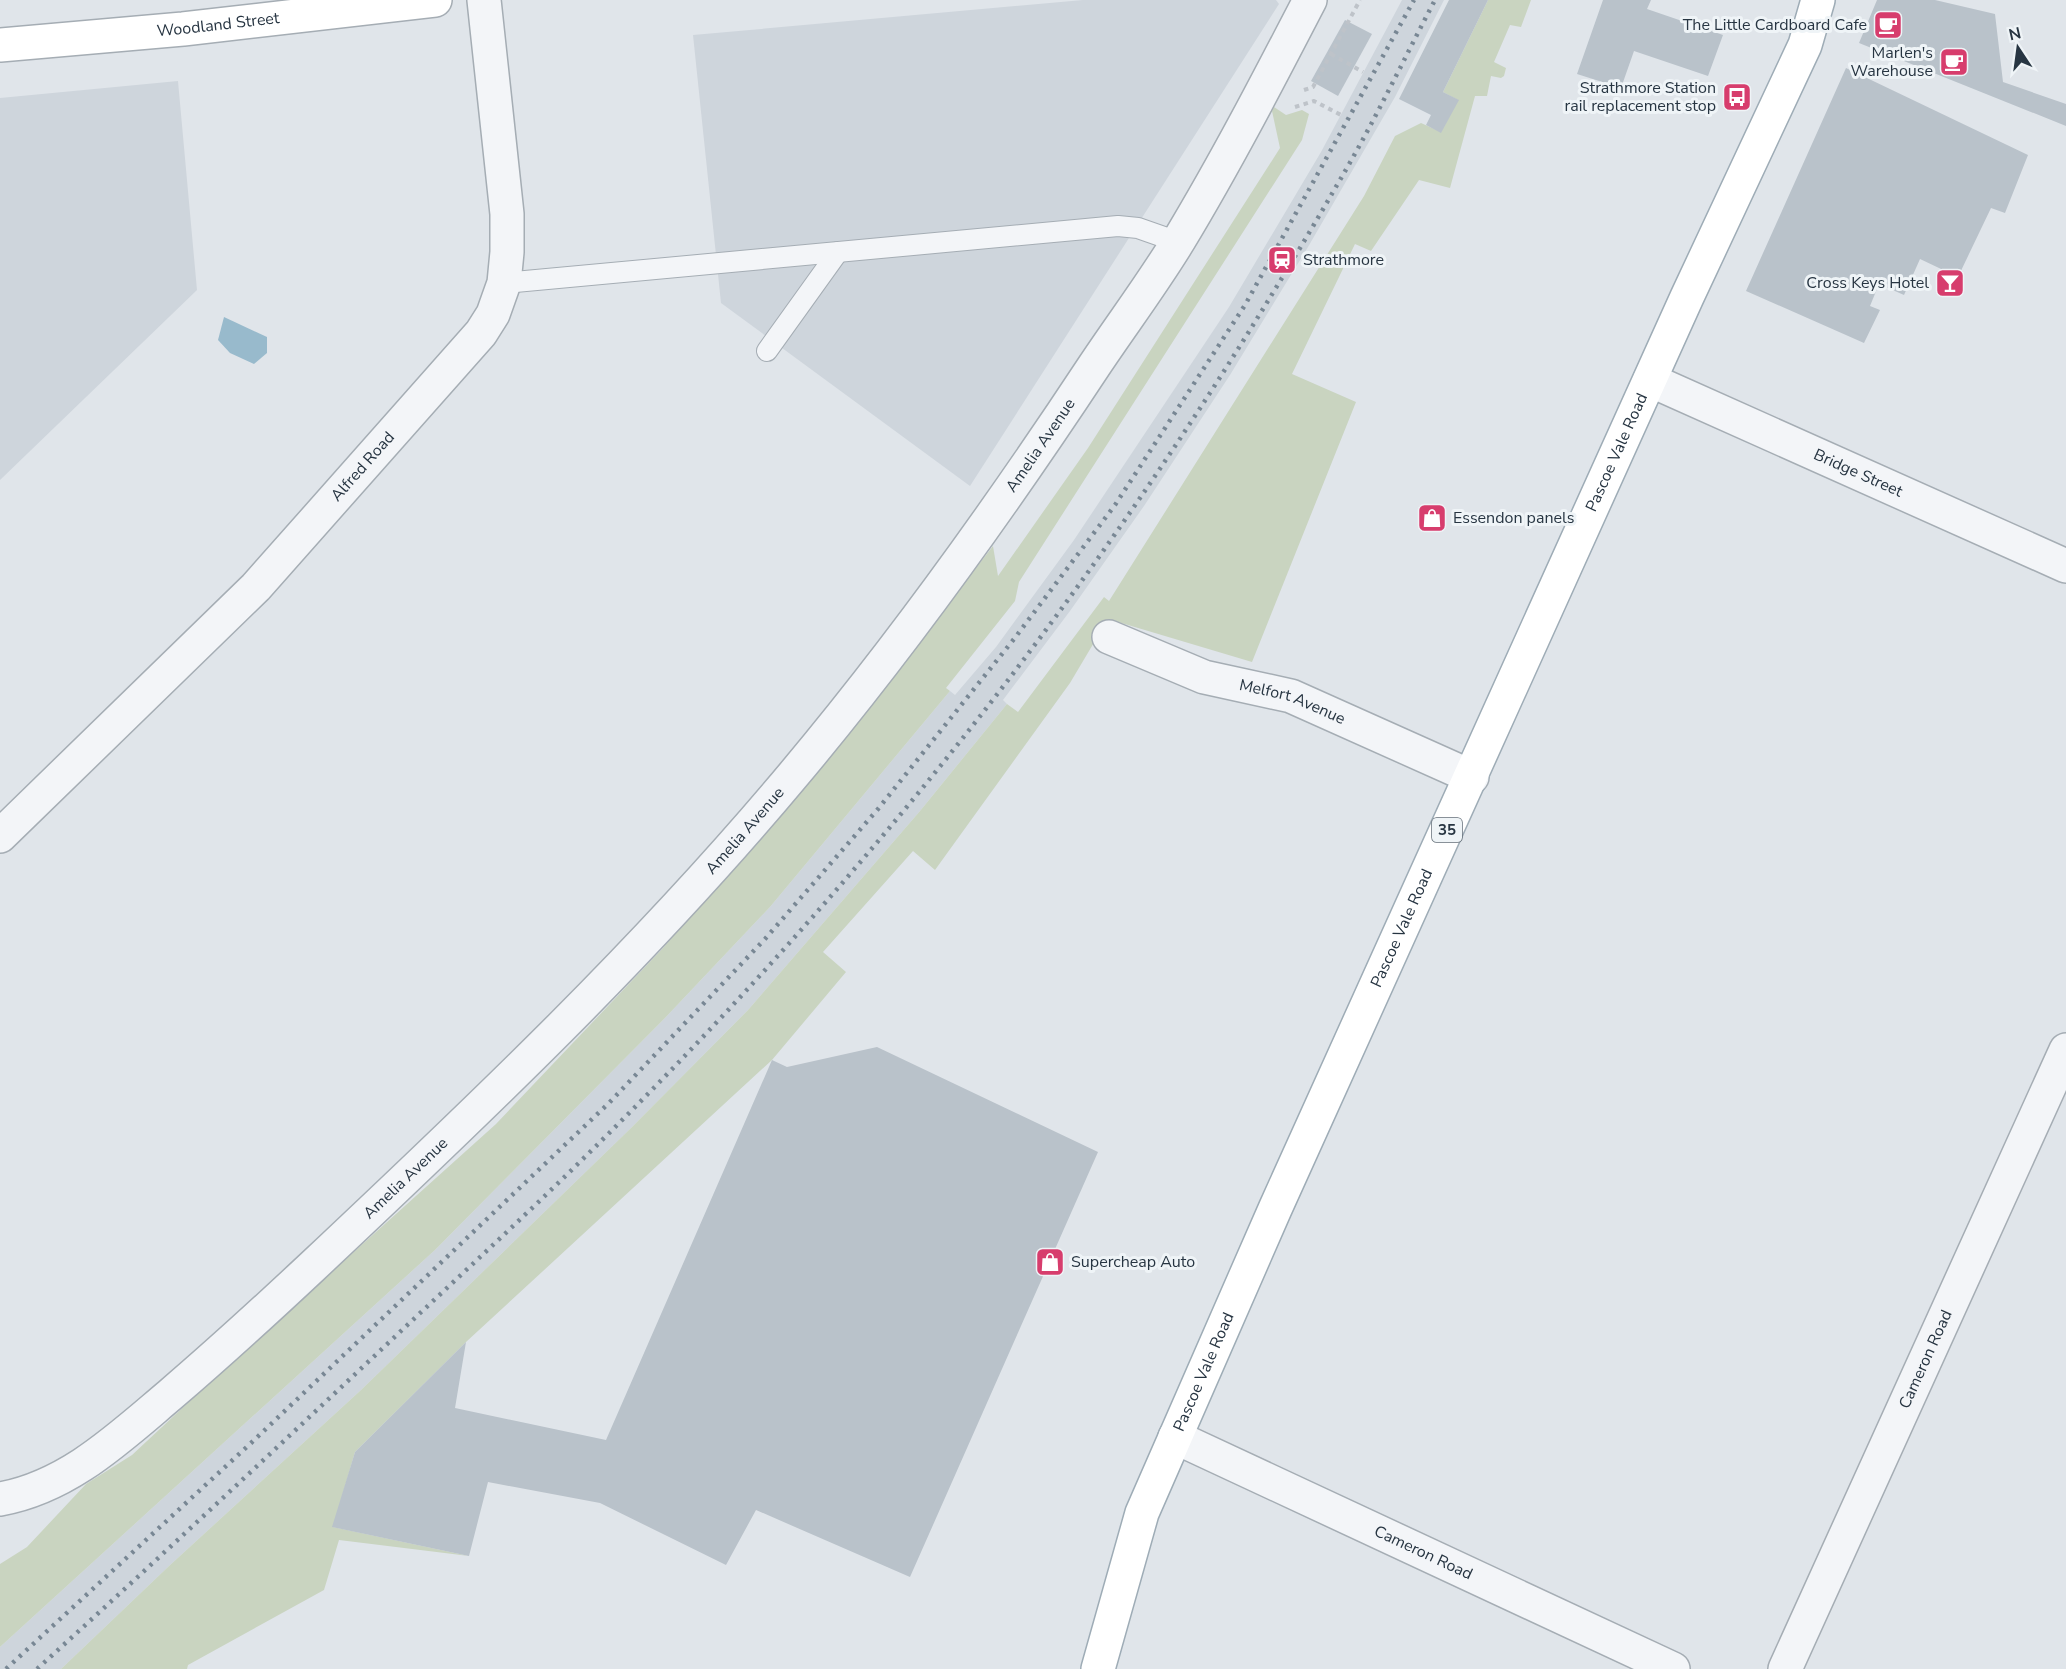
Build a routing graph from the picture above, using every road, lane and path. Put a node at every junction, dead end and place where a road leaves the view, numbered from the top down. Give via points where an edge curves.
1 (435, 0) edge
2 (484, 0) edge
3 (1310, 0) edge
4 (1360, 0) edge
5 (1818, 0) edge
6 (0, 45) edge
7 (1331, 54) junction
8 (1364, 72) dead end
9 (1296, 92) dead end
10 (1302, 104) dead end
11 (1341, 115) dead end
12 (1178, 242) junction
13 (838, 252) junction
14 (504, 283) junction
15 (767, 351) dead end
16 (1650, 380) junction
17 (2066, 566) edge
18 (1109, 637) dead end
19 (1472, 777) junction
20 (0, 836) edge
21 (2066, 1050) edge
22 (1175, 1437) junction
23 (0, 1499) edge
24 (1098, 1669) edge
25 (1673, 1669) edge
26 (1785, 1669) edge

1 - 6 main road, Woodland Street
2 - 14 street, Alfred Road via 507,214
3 - 12 street, Amelia Avenue
4 - 7 path
5 - 16 main road, Pascoe Vale Road / 35 via 1805,45
7 - 8 path
7 - 9 path via 1313,87
10 - 11 path via 1314,101
12 - 13 lane via 1138,228 1118,226
12 - 23 street, Amelia Avenue via 933,598 795,774 663,922 465,1122 235,1339 109,1447 52,1483
13 - 14 lane
13 - 15 lane
14 - 20 street, Alfred Road via 481,333 256,587
16 - 17 street, Bridge Street
16 - 19 main road, Pascoe Vale Road / 35
18 - 19 street, Melfort Avenue via 1204,677 1291,696
19 - 22 main road, Pascoe Vale Road / 35
21 - 26 street, Cameron Road
22 - 24 main road, Pascoe Vale Road / 35 via 1142,1513
22 - 25 street, Cameron Road

